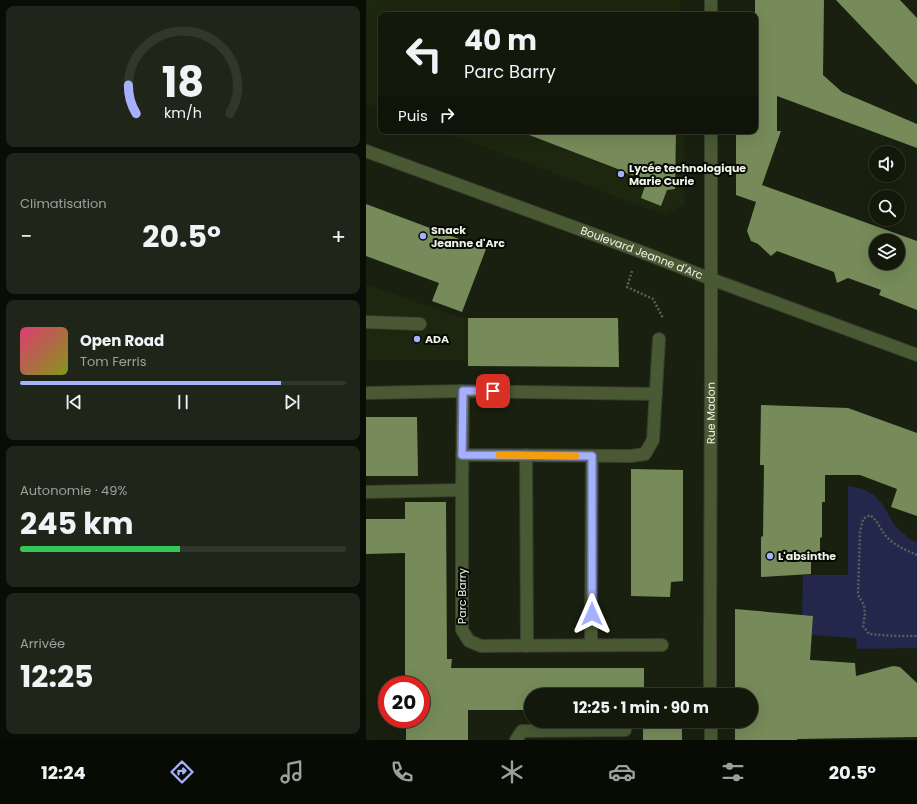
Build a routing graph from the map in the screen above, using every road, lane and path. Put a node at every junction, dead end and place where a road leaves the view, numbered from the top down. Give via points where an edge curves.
1 (711, 0) edge
2 (711, 12) edge
3 (711, 134) edge
4 (366, 151) edge
5 (633, 269) dead end
6 (711, 279) junction
7 (366, 322) edge
8 (420, 324) dead end
9 (659, 339) joint
10 (917, 355) edge
11 (463, 391) junction
12 (366, 393) edge
13 (656, 394) junction
14 (462, 455) junction
15 (526, 455) junction
16 (592, 456) junction
17 (462, 490) junction
18 (366, 492) edge
19 (917, 555) edge
20 (917, 636) edge
21 (592, 645) junction
22 (662, 645) dead end
23 (527, 646) junction
24 (710, 688) edge
25 (711, 728) edge
26 (625, 730) dead end
27 (516, 740) edge
28 (711, 740) edge

1 - 2 street
3 - 6 street, Rue Madon
4 - 6 street, Boulevard Jeanne d'Arc via 639,250
5 - 9 path via 627,287 653,299 662,316
6 - 10 street, Boulevard Jeanne d'Arc
6 - 24 street, Rue Madon
7 - 8 street
9 - 13 street
11 - 12 street
11 - 13 street
11 - 14 street, Parc Barry
13 - 16 street via 653,440 645,454
14 - 15 street
14 - 17 street, Parc Barry
15 - 16 street
15 - 23 street
16 - 21 street
17 - 18 street
17 - 23 street, Parc Barry via 462,630 469,641 481,646
19 - 20 path via 902,549 886,536 870,515 863,519 860,532 858,596 864,605 863,626 869,634
21 - 22 street, Parc Barry
21 - 23 street, Parc Barry
25 - 28 street
26 - 27 street via 522,731

